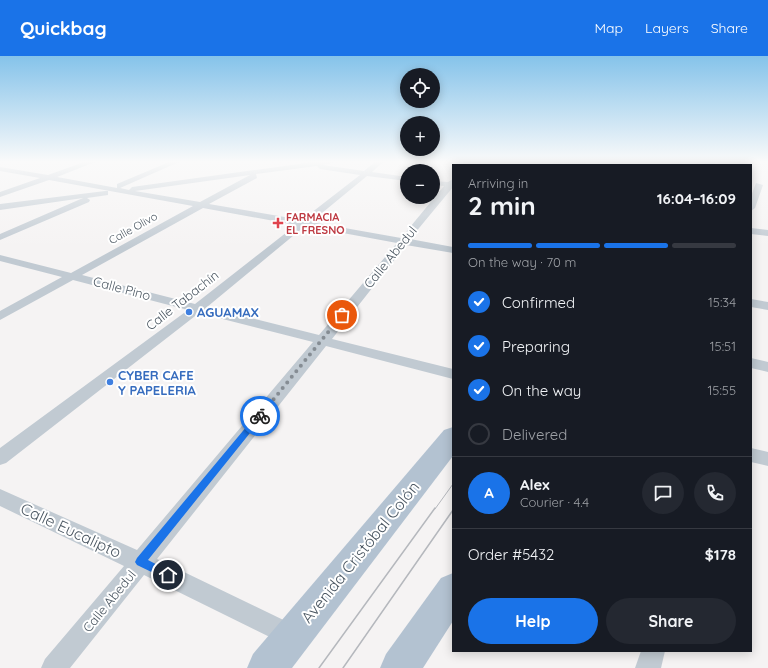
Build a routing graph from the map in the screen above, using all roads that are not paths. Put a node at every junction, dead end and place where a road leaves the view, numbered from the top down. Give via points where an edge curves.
1 (13, 191) edge
2 (111, 191) junction
3 (114, 191) edge
4 (228, 191) edge
5 (346, 191) edge
6 (446, 191) edge
7 (754, 191) edge
8 (0, 195) edge
9 (752, 202) edge
10 (200, 206) junction
11 (0, 207) edge
12 (303, 224) junction
13 (752, 231) edge
14 (768, 233) edge
15 (0, 237) edge
16 (403, 242) junction
17 (452, 250) edge
18 (0, 258) edge
19 (72, 275) junction
20 (752, 303) edge
21 (768, 306) edge
22 (198, 308) junction
23 (0, 316) edge
24 (322, 340) junction
25 (752, 363) edge
26 (768, 367) edge
27 (452, 374) edge
28 (452, 438) edge
29 (752, 455) edge
30 (0, 458) edge
31 (768, 459) edge
32 (0, 497) edge
33 (140, 562) junction
34 (452, 591) edge
35 (293, 636) junction
36 (653, 652) edge
37 (54, 668) edge
38 (267, 668) edge
39 (400, 668) edge
40 (648, 668) edge

1 - 8 street
2 - 3 street
2 - 10 street
2 - 11 street
2 - 15 street
4 - 10 street, Calle Olivo
5 - 12 street, Calle Tabachín
6 - 16 street, Calle Abedul
7 - 9 street
10 - 12 street
10 - 19 street, Calle Olivo
12 - 16 street
12 - 22 street, Calle Tabachín
13 - 14 street
16 - 17 street
16 - 24 street, Calle Abedul
18 - 19 street, Calle Pino
19 - 22 street, Calle Pino
19 - 23 street, Calle Olivo
20 - 21 street
22 - 24 street, Calle Pino
22 - 30 street, Calle Tabachín
24 - 27 street, Calle Pino
24 - 33 street, Calle Abedul
25 - 26 street
28 - 35 main road, Avenida Cristóbal Colón
29 - 31 street
32 - 33 street, Calle Eucalipto
33 - 35 street, Calle Eucalipto
33 - 37 street, Calle Abedul
34 - 39 main road
35 - 38 main road, Avenida Cristóbal Colón
36 - 40 street

